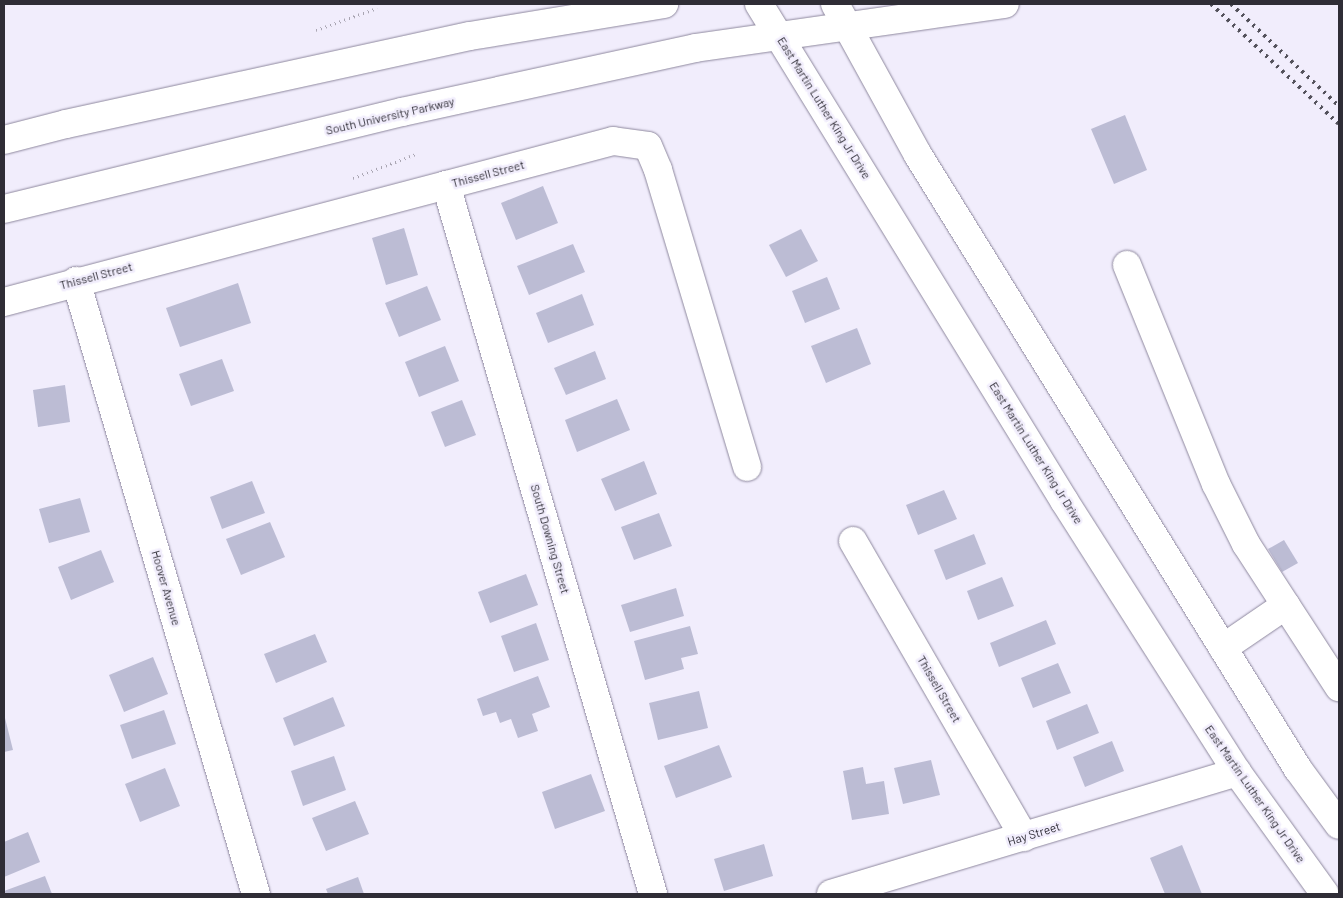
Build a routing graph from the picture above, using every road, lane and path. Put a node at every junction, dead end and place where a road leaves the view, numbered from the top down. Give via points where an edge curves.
1 (664, 4) edge
2 (759, 4) edge
3 (1005, 4) edge
4 (378, 8) dead end
5 (842, 15) edge
6 (316, 30) dead end
7 (778, 36) junction
8 (4, 140) edge
9 (416, 154) dead end
10 (353, 178) dead end
11 (446, 185) junction
12 (4, 209) edge
13 (1126, 265) dead end
14 (76, 281) junction
15 (4, 302) edge
16 (747, 467) dead end
17 (853, 541) dead end
18 (1286, 605) junction
19 (1223, 648) junction
20 (1339, 686) edge
21 (1237, 772) junction
22 (1339, 825) edge
23 (1024, 837) junction
24 (256, 894) edge
25 (653, 894) edge
26 (830, 894) edge
27 (1325, 894) edge

1 - 8 main road via 470,36
2 - 7 main road, East Martin Luther King Jr Drive
3 - 5 main road, South University Parkway
4 - 6 path
5 - 7 main road, South University Parkway
5 - 19 main road via 918,155
7 - 12 main road, South University Parkway via 695,48 402,112
7 - 21 main road, East Martin Luther King Jr Drive via 1065,502
9 - 10 path
11 - 14 main road, Thissell Street
11 - 16 main road, Thissell Street via 613,141 648,146
11 - 25 main road, South Downing Street
13 - 18 main road via 1216,484 1246,544
14 - 15 main road, Thissell Street
14 - 24 main road, Hoover Avenue
17 - 23 main road, Thissell Street
18 - 19 main road
18 - 20 main road
19 - 22 main road via 1298,769
21 - 23 main road, Hay Street
21 - 27 main road, East Martin Luther King Jr Drive
23 - 26 main road, Hay Street

